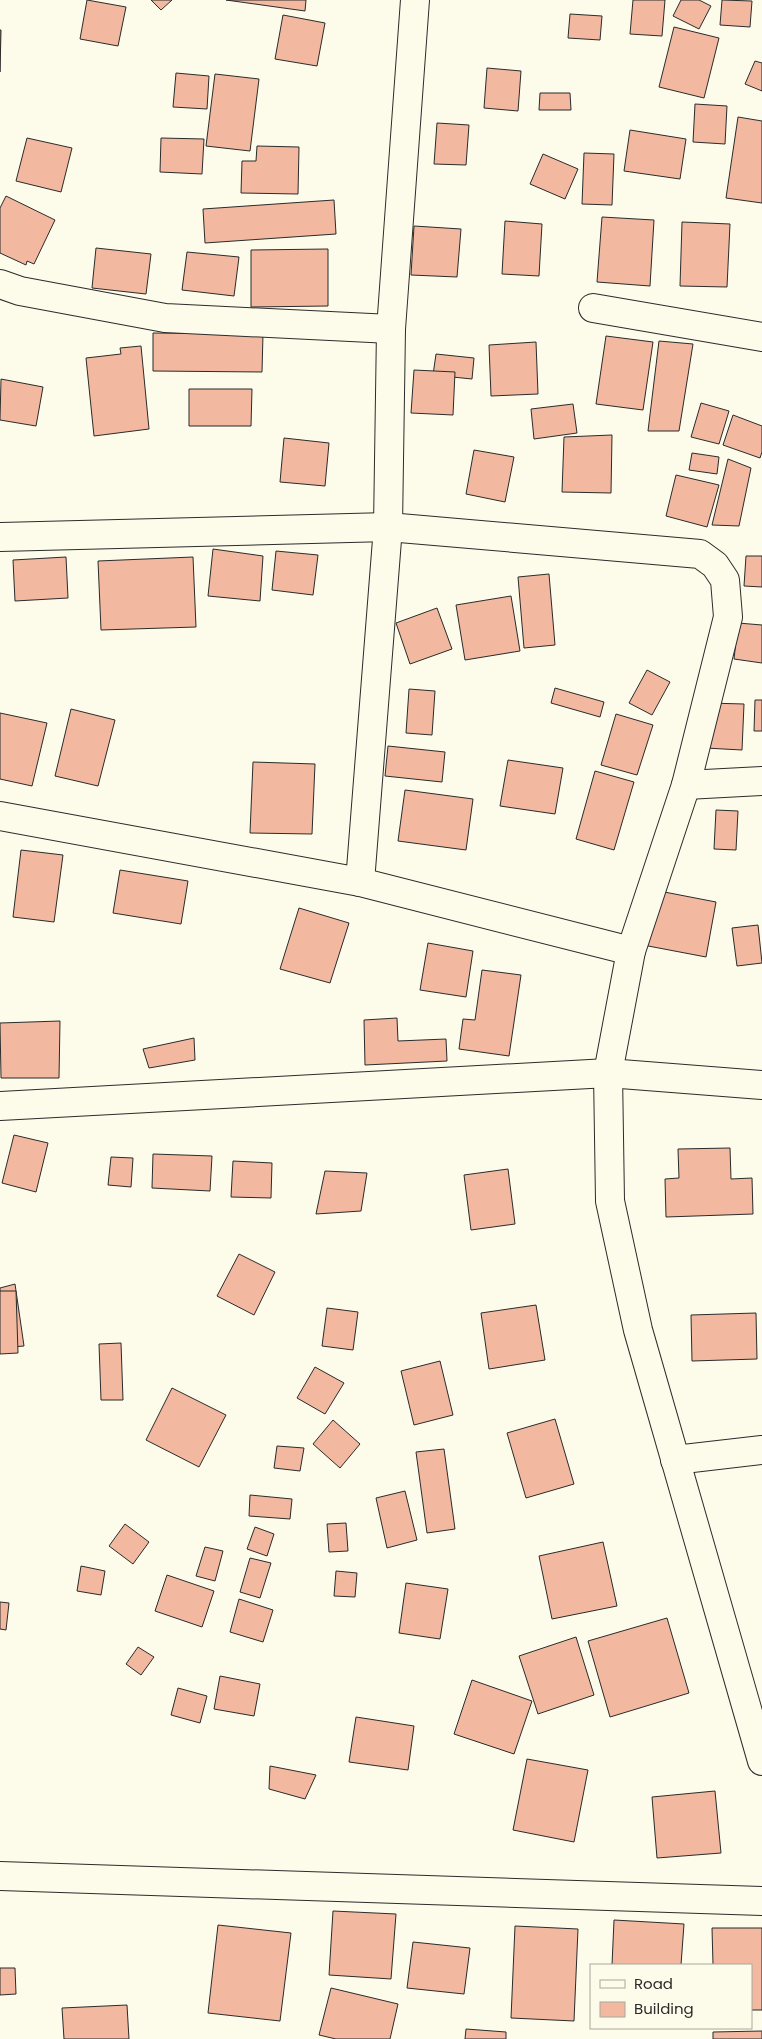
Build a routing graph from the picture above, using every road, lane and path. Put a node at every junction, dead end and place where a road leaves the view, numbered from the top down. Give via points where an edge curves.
1 (415, 0) edge
2 (0, 284) edge
3 (593, 308) dead end
4 (391, 328) junction
5 (762, 337) edge
6 (388, 526) junction
7 (0, 537) edge
8 (762, 782) edge
9 (686, 785) junction
10 (0, 816) edge
11 (360, 882) junction
12 (631, 951) junction
13 (608, 1073) junction
14 (762, 1085) edge
15 (0, 1106) edge
16 (762, 1450) edge
17 (675, 1460) junction
18 (762, 1762) edge
19 (0, 1876) edge
20 (762, 1901) edge

1 - 4 street
2 - 4 street via 20,291 165,318
3 - 5 street
4 - 6 street
6 - 7 street
6 - 9 street via 700,554 715,565 725,580 728,617
6 - 11 street
8 - 9 street
9 - 12 street
10 - 11 street
11 - 12 street
12 - 13 street
13 - 14 street
13 - 15 street
13 - 17 street via 610,1201 638,1330
16 - 17 street
17 - 18 street
19 - 20 street

